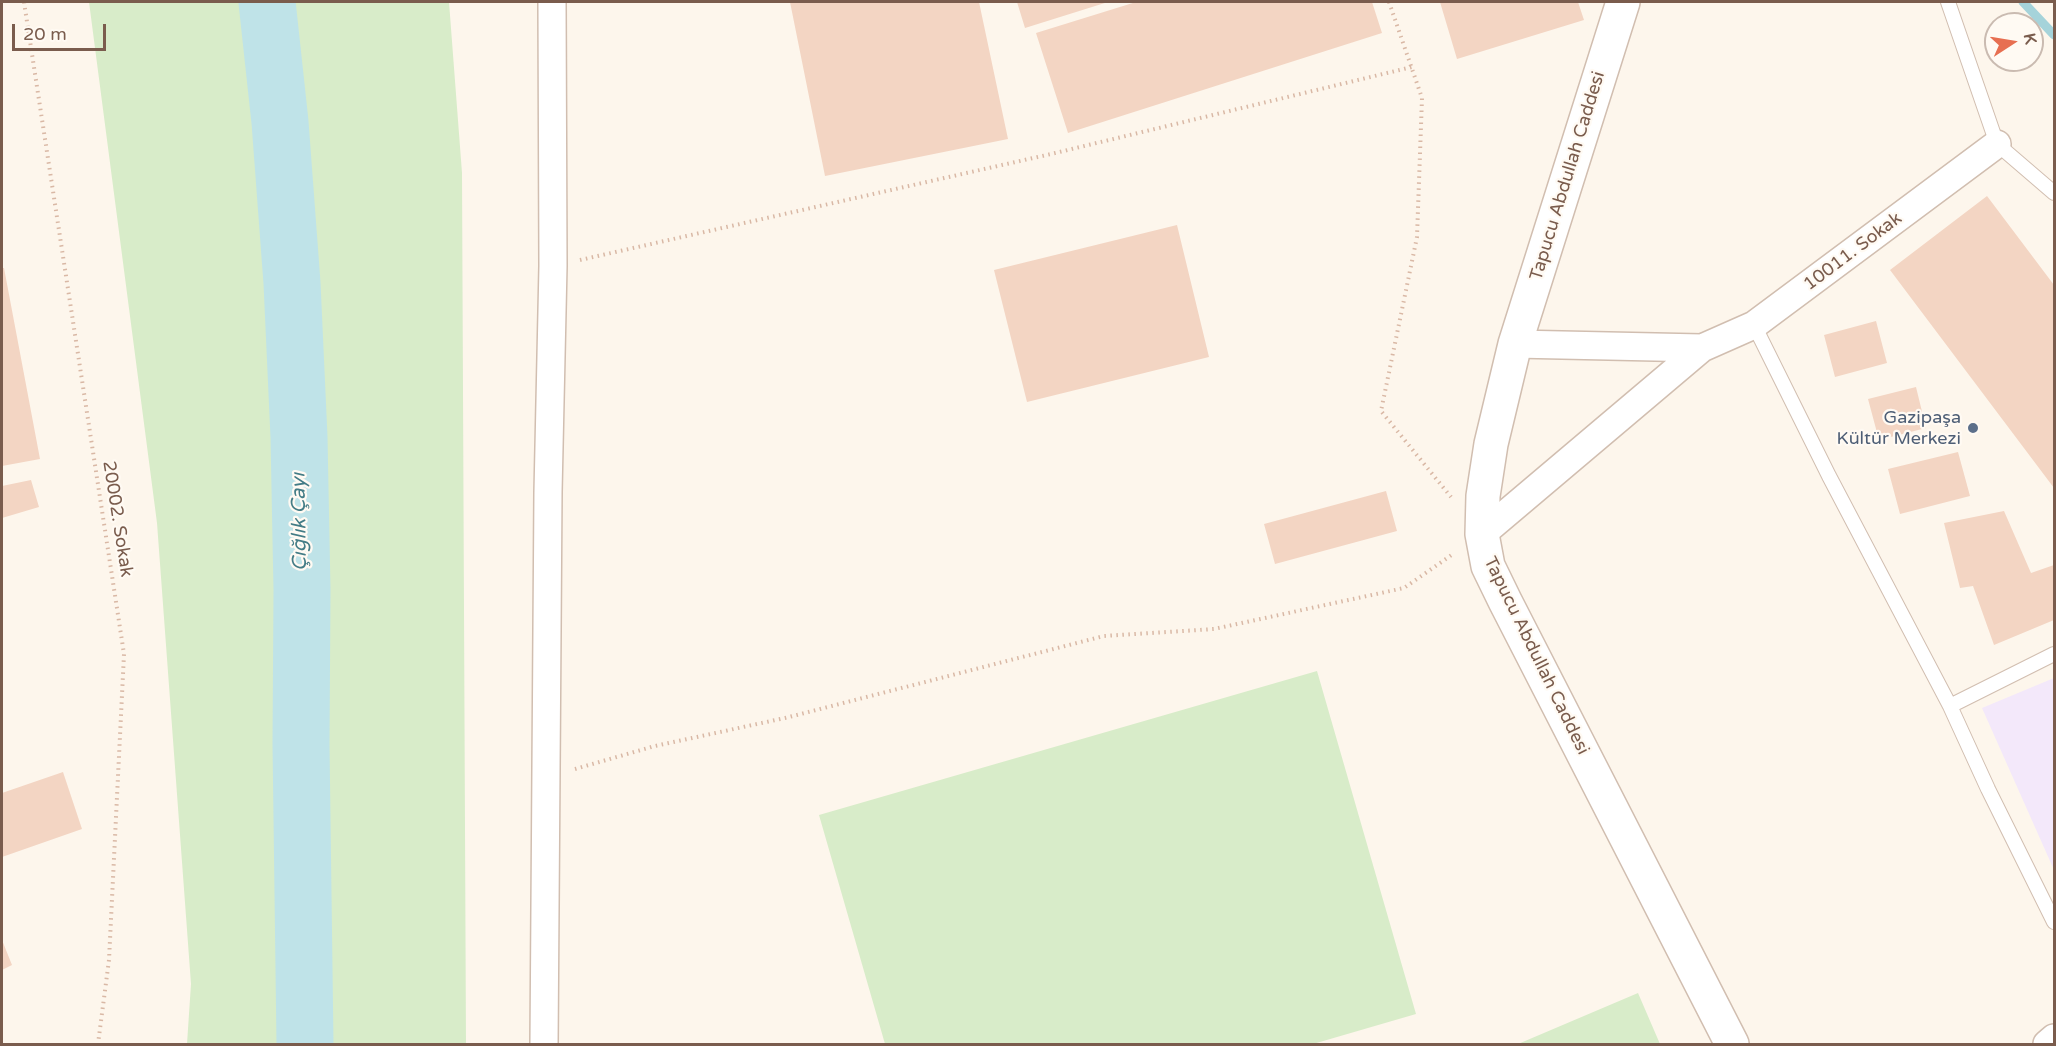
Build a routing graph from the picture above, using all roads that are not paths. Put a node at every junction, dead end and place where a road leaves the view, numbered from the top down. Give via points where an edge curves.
1 (552, 2) edge
2 (1623, 2) edge
3 (1948, 2) edge
4 (1997, 144) junction
5 (2055, 193) edge
6 (1754, 325) junction
7 (1515, 344) junction
8 (1702, 348) junction
9 (1482, 534) junction
10 (2055, 654) edge
11 (1950, 706) junction
12 (2055, 922) edge
13 (2055, 1038) edge
14 (544, 1044) edge
15 (1732, 1044) edge
16 (2047, 1044) edge

1 - 14 street via 553,266
2 - 7 street, Tapucu Abdullah Caddesi
3 - 4 lane
4 - 5 lane
4 - 6 street, 10011. Sokak
6 - 8 street, 10011. Sokak
6 - 11 lane
7 - 8 street, 10011. Sokak
7 - 9 street, Tapucu Abdullah Caddesi via 1491,444
8 - 9 street, 10011. Sokak
9 - 15 street, Tapucu Abdullah Caddesi via 1488,566 1505,601
10 - 11 lane
11 - 12 lane
13 - 16 street

